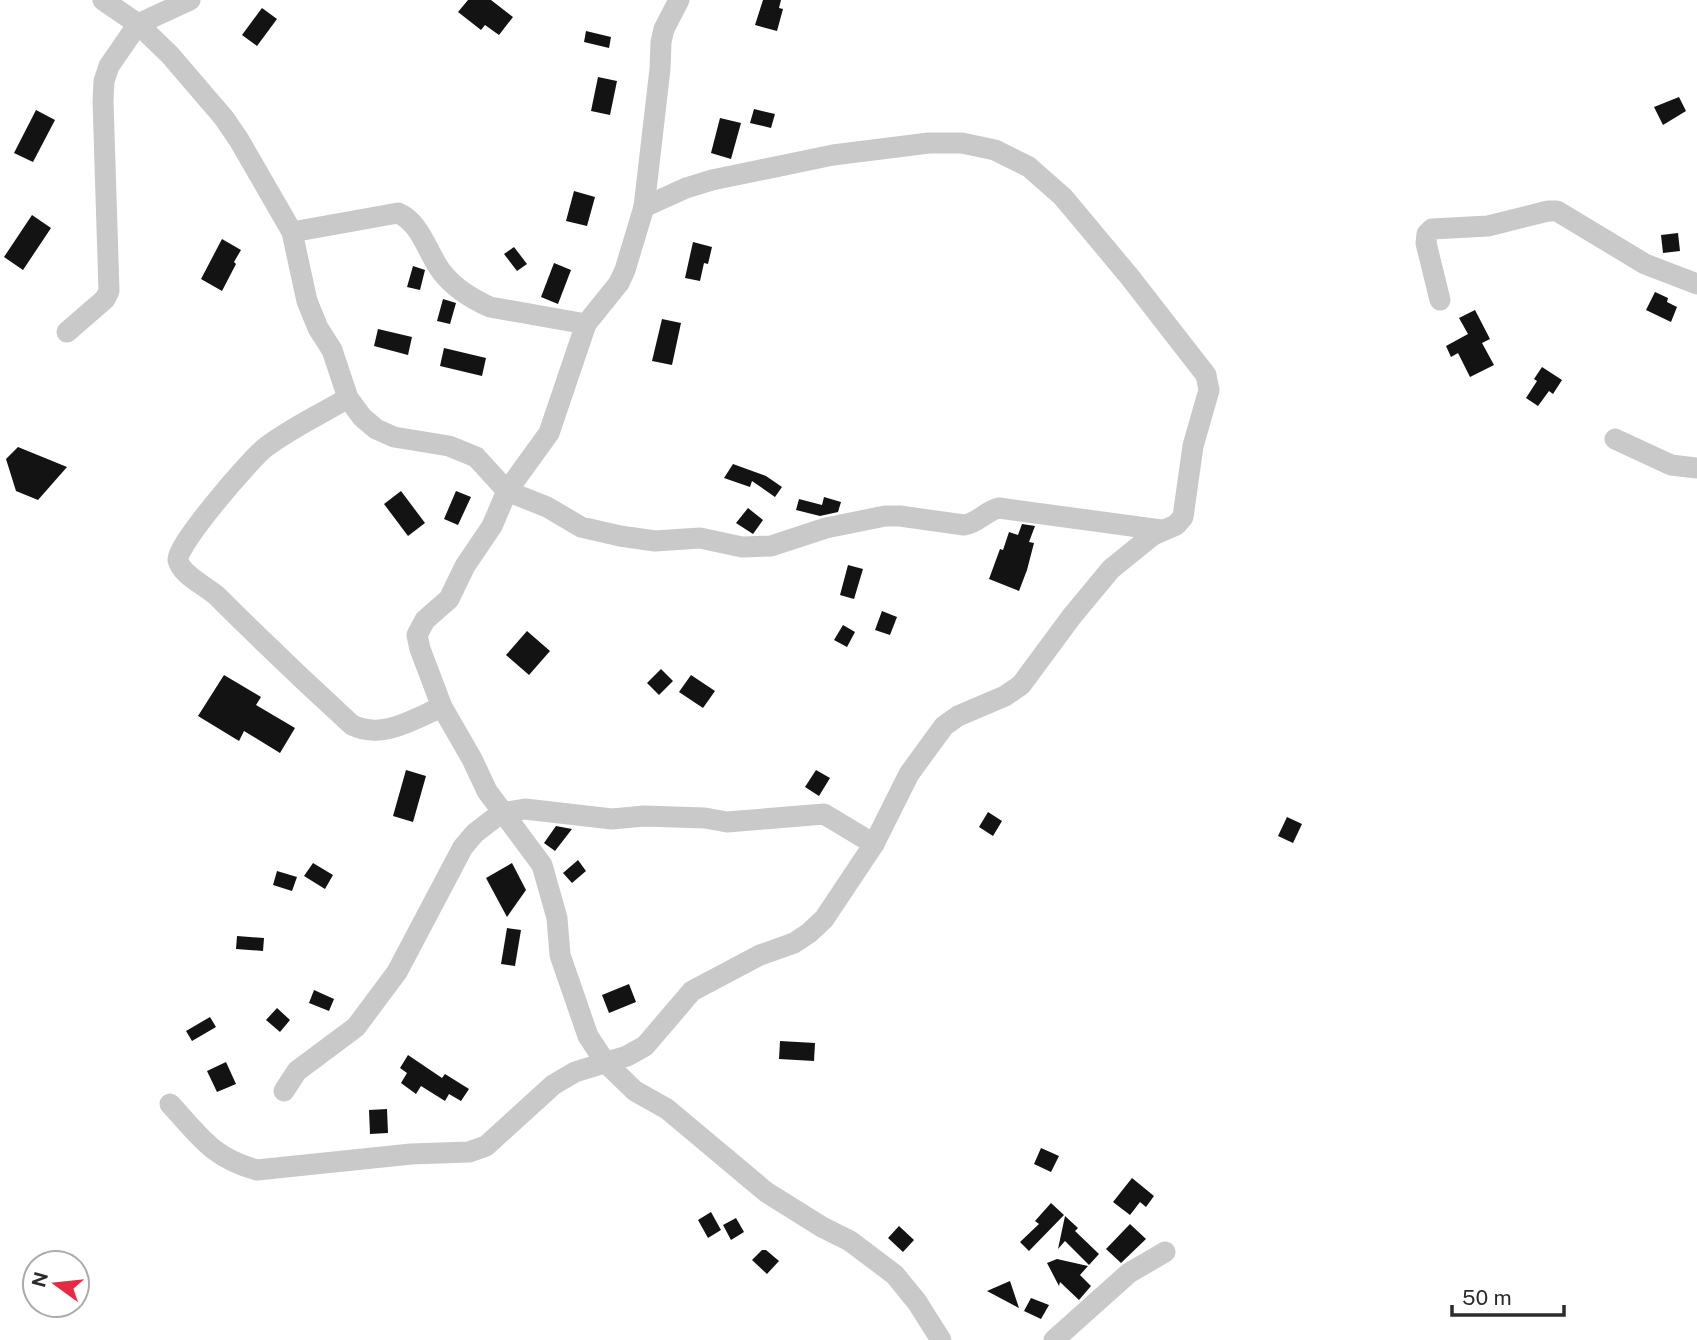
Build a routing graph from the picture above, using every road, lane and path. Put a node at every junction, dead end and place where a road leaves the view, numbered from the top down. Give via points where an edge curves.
1 (103, 0) edge
2 (190, 0) edge
3 (679, 0) edge
4 (138, 24) junction
5 (644, 207) junction
6 (292, 232) junction
7 (1697, 284) edge
8 (1440, 300) dead end
9 (586, 324) junction
10 (67, 332) dead end
11 (348, 398) junction
12 (1615, 439) dead end
13 (1697, 468) edge
14 (507, 491) junction
15 (1161, 530) junction
16 (442, 707) junction
17 (501, 813) junction
18 (874, 844) junction
19 (605, 1062) junction
20 (285, 1091) dead end
21 (170, 1104) dead end
22 (1165, 1252) dead end
23 (941, 1340) edge
24 (1054, 1340) edge

1 - 4 street
2 - 4 street
3 - 5 street via 660,41
4 - 6 street via 223,118
4 - 10 street via 119,49 104,81 109,291
5 - 9 street via 619,284
5 - 15 street via 712,180 833,155 929,143 983,147 1030,167 1063,197 1121,266 1208,382 1183,517
6 - 9 street via 398,213 413,223 441,271 477,301
6 - 11 street via 307,301 332,350
7 - 8 street via 1645,264 1557,211 1548,211 1488,226 1432,229 1426,243
9 - 14 street via 549,433
11 - 14 street via 376,429 476,457
11 - 16 street via 286,433 250,461 189,537 178,553 178,562 352,725 383,731
12 - 13 street via 1671,465
14 - 15 street via 581,527 655,541 699,538 742,547 771,546 885,516 964,526 999,508
14 - 16 street via 449,599 419,626 420,649
15 - 18 street via 1111,569 1021,685 944,726 909,774
16 - 17 street
17 - 18 street via 525,809 612,819 644,816 727,821 824,814
17 - 19 street via 542,865 557,918 561,955 588,1036
17 - 20 street via 463,848 397,972 356,1027 297,1071
18 - 19 street via 824,919 808,933 692,991 645,1046
19 - 21 street via 553,1085 486,1146 469,1152 257,1170 215,1153
19 - 23 street via 635,1091 667,1109 766,1192 850,1241 895,1275
22 - 24 street via 1129,1273

